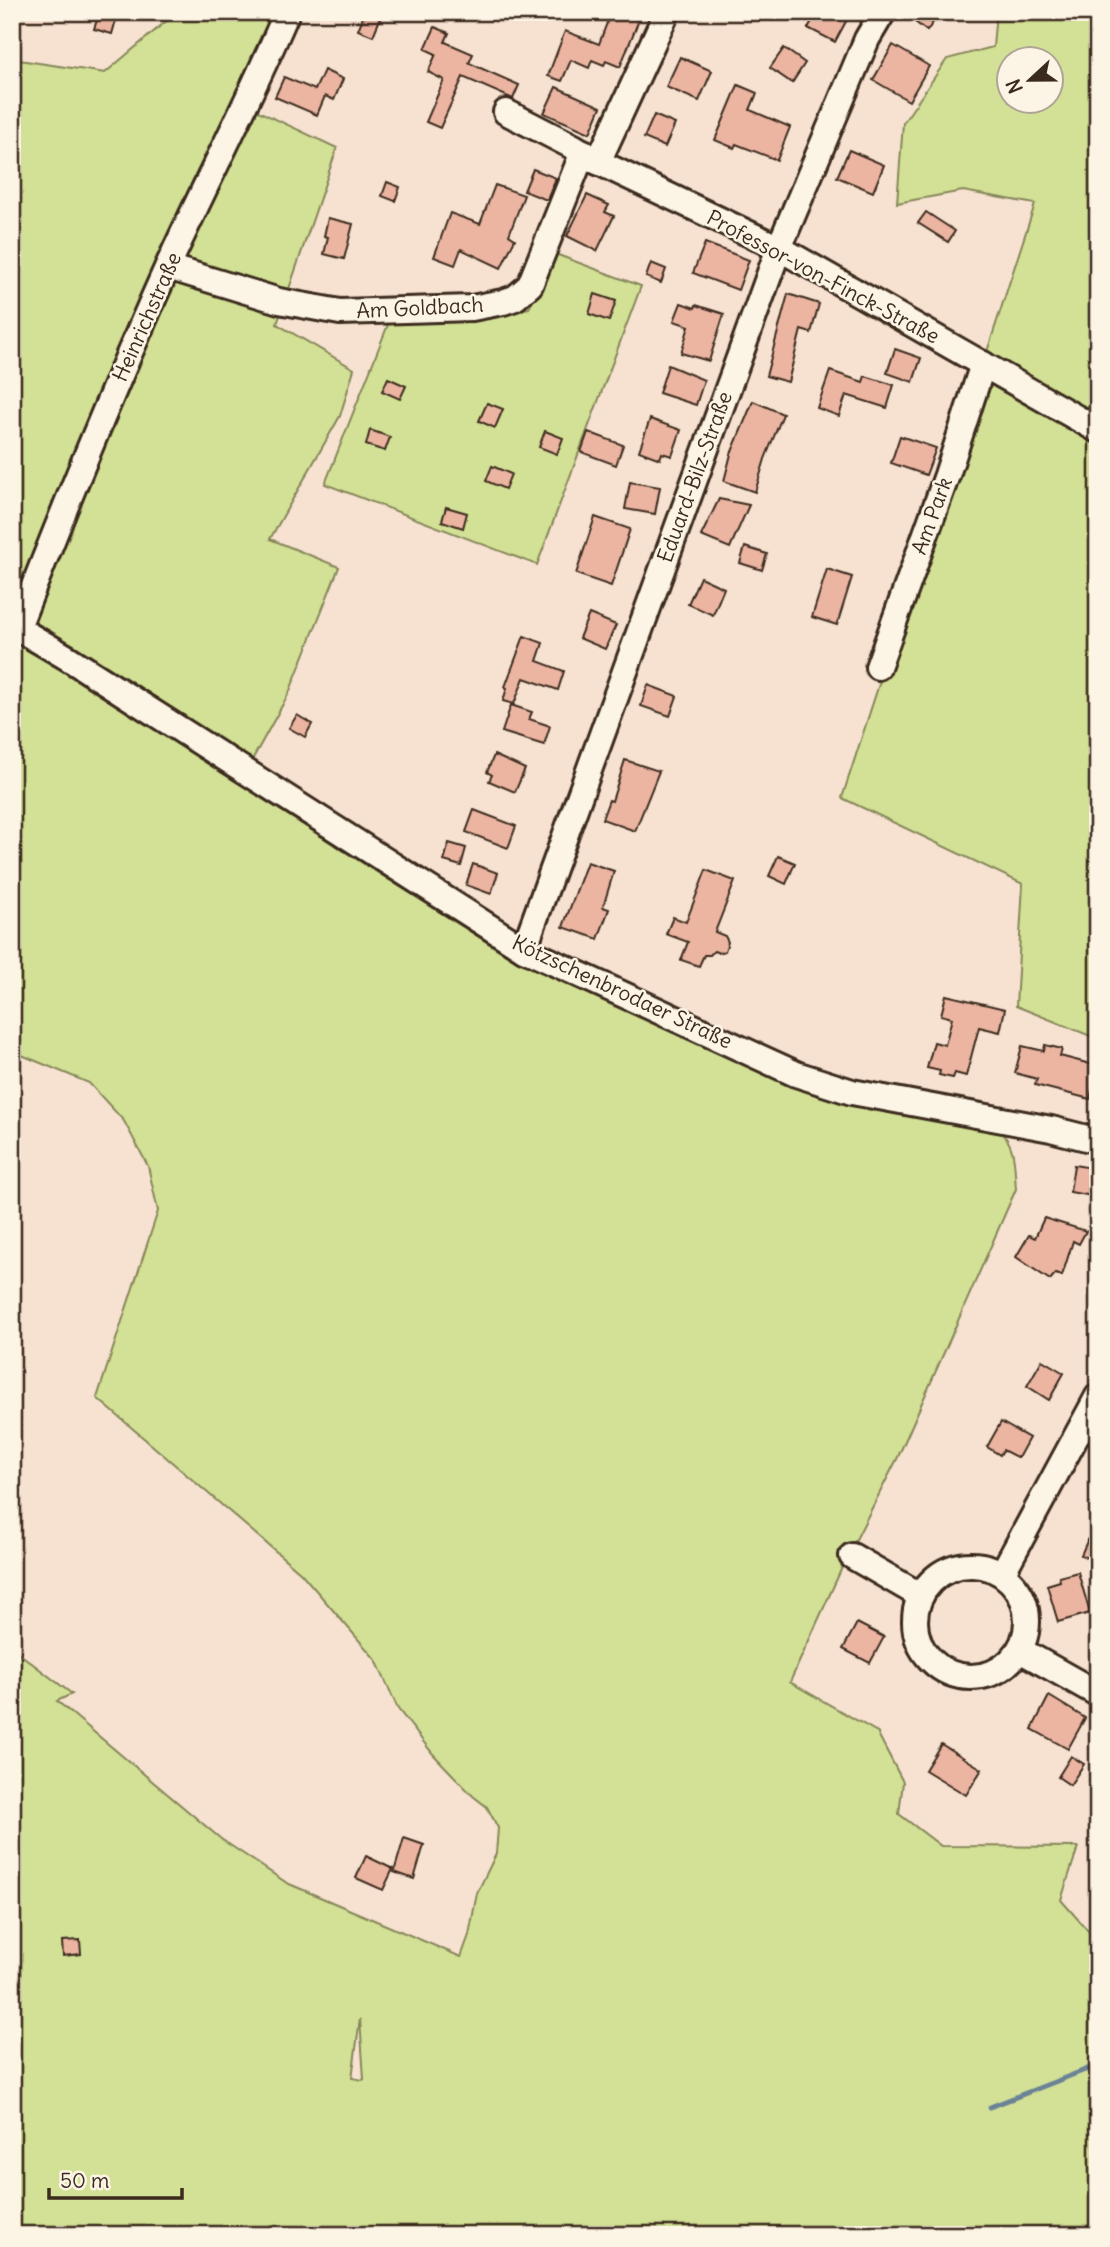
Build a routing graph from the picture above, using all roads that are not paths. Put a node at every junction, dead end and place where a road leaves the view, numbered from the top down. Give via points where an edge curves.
1 (287, 12) edge
2 (667, 12) edge
3 (883, 12) edge
4 (506, 112) dead end
5 (591, 157) junction
6 (779, 248) junction
7 (168, 267) junction
8 (982, 364) junction
9 (1098, 430) edge
10 (15, 626) edge
11 (877, 667) dead end
12 (524, 949) junction
13 (1098, 1141) edge
14 (1098, 1396) edge
15 (852, 1556) dead end
16 (1002, 1574) junction
17 (921, 1596) junction
18 (1020, 1650) junction
19 (1098, 1694) edge

1 - 7 street, Heinrichstraße
2 - 5 street, Am Goldbach
3 - 6 street, Eduard-Bilz-Straße via 867,39
4 - 5 street, Professor-von-Finck-Straße
5 - 6 street, Professor-von-Finck-Straße
5 - 7 street, Am Goldbach via 530,285 503,302 472,308 340,312 279,301
6 - 8 street, Professor-von-Finck-Straße
6 - 12 street, Eduard-Bilz-Straße
7 - 10 street, Heinrichstraße
8 - 9 street, Professor-von-Finck-Straße
8 - 11 street, Am Park
10 - 12 street, Kötzschenbrodaer Straße
12 - 13 street, Kötzschenbrodaer Straße via 796,1074 852,1092
14 - 16 street
15 - 17 street
16 - 17 street via 966,1566 932,1581
16 - 18 street via 1017,1589 1026,1609 1027,1630
17 - 18 street via 916,1614 920,1642 937,1665 953,1674 972,1678 991,1674
18 - 19 street

